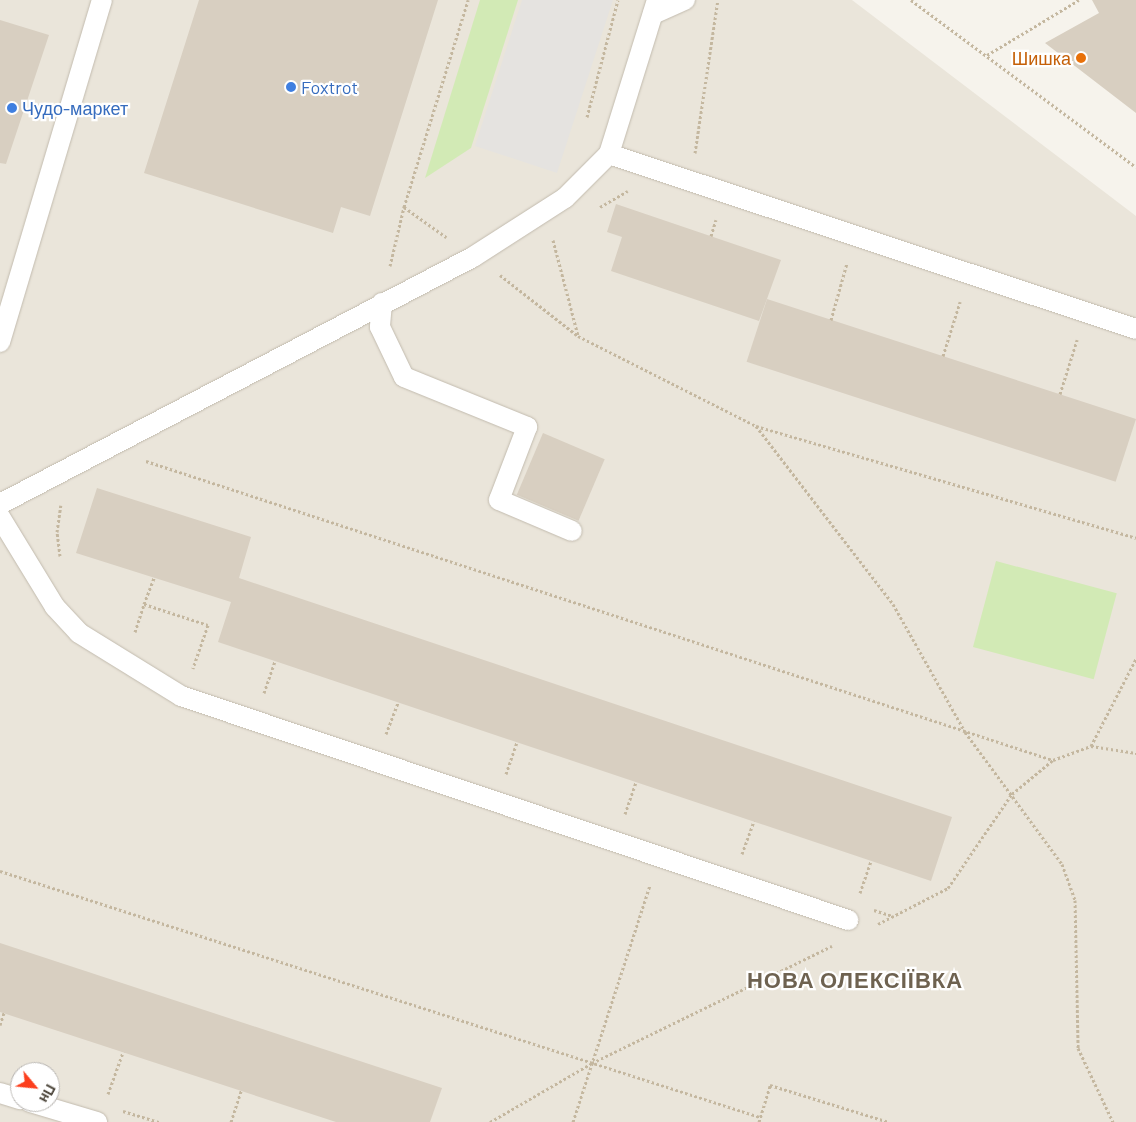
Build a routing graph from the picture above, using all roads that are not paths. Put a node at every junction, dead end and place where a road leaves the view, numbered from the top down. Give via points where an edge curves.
1 (102, 0) edge
2 (685, 0) edge
3 (655, 7) edge
4 (609, 154) junction
5 (382, 303) junction
6 (1136, 330) edge
7 (0, 342) edge
8 (0, 504) edge
9 (0, 517) edge
10 (572, 531) dead end
11 (852, 912) road end
12 (60, 1111) edge
13 (97, 1122) edge

1 - 7 lane
2 - 3 lane
3 - 4 lane
4 - 5 lane via 565,198 473,257
4 - 6 lane
5 - 8 lane
5 - 10 lane via 380,327 404,378 527,427 499,500
9 - 11 lane via 55,607 79,633 158,685 217,710 658,858
12 - 13 lane

